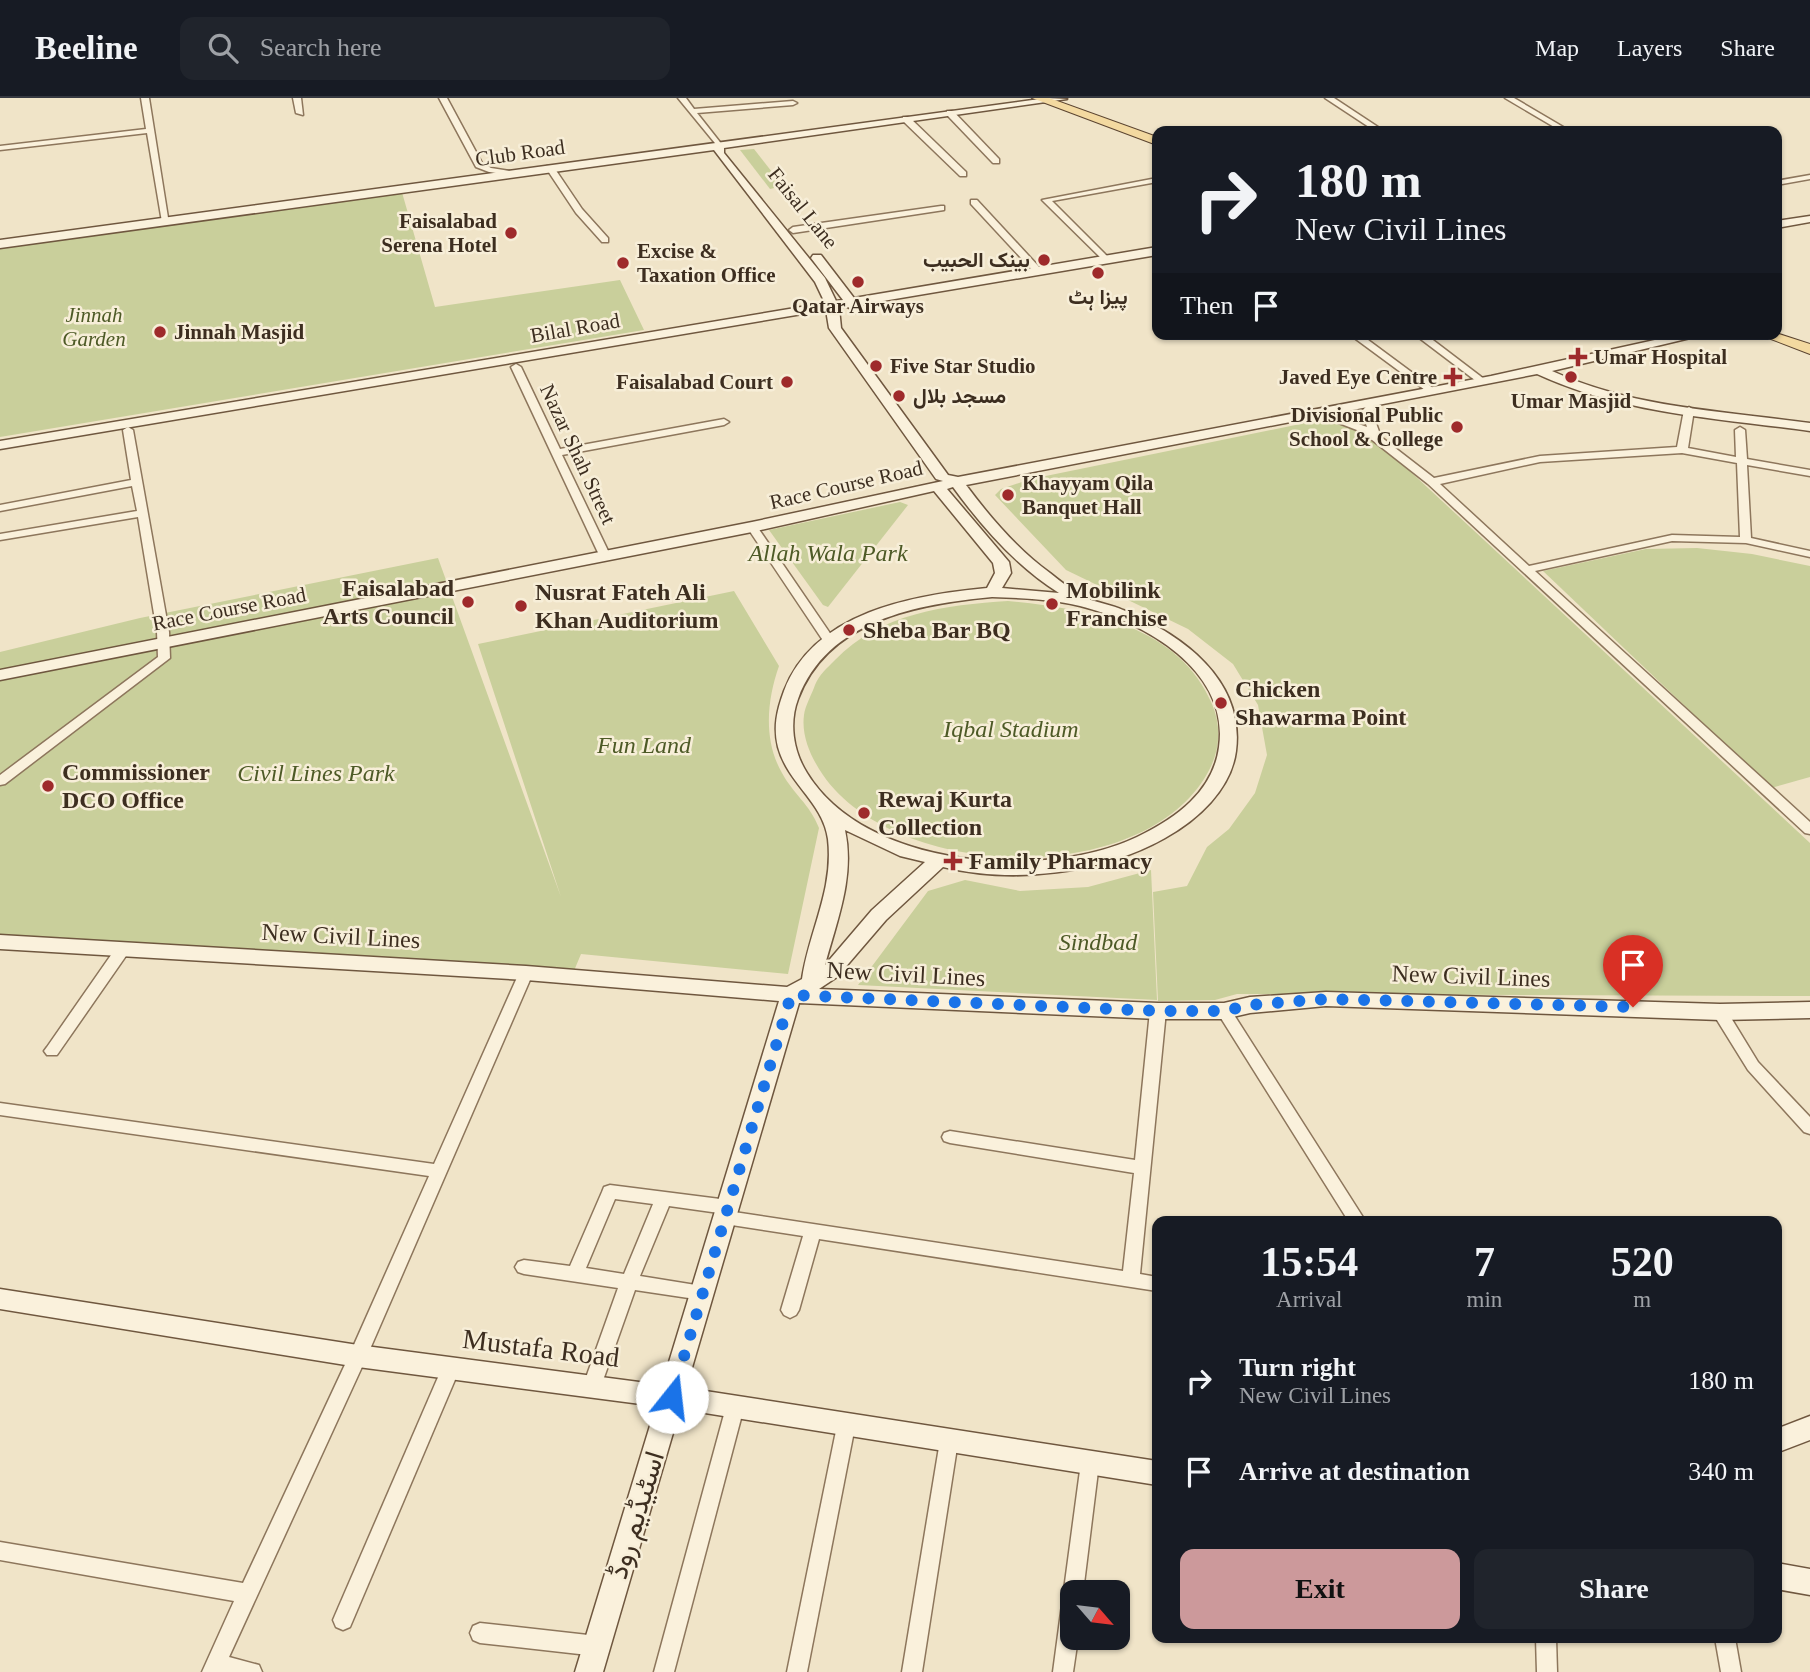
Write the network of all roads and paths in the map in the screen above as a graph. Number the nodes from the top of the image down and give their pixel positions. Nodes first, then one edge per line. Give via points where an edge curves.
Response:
1 (145, 98) edge
2 (297, 98) edge
3 (443, 98) edge
4 (681, 98) edge
5 (1329, 98) edge
6 (1508, 98) edge
7 (1061, 99) edge
8 (1042, 100) edge
9 (793, 103) dead end
10 (692, 111) junction
11 (300, 113) dead end
12 (950, 113) junction
13 (906, 119) junction
14 (1372, 126) edge
15 (1556, 126) edge
16 (148, 131) junction
17 (1152, 132) edge
18 (1152, 139) edge
19 (715, 141) junction
20 (0, 148) edge
21 (996, 161) dead end
22 (480, 165) junction
23 (550, 168) junction
24 (513, 174) junction
25 (963, 174) dead end
26 (1810, 177) edge
27 (461, 181) junction
28 (1152, 181) edge
29 (1782, 182) edge
30 (975, 202) dead end
31 (941, 208) dead end
32 (165, 216) junction
33 (1810, 219) edge
34 (1782, 224) edge
35 (793, 230) junction
36 (605, 240) dead end
37 (0, 244) edge
38 (1152, 252) edge
39 (1152, 259) edge
40 (1106, 260) junction
41 (1038, 271) junction
42 (839, 283) junction
43 (925, 289) junction
44 (831, 305) junction
45 (854, 306) junction
46 (779, 317) junction
47 (835, 328) junction
48 (1782, 332) edge
49 (1362, 340) edge
50 (1427, 340) edge
51 (1674, 340) edge
52 (1782, 340) edge
53 (1810, 340) edge
54 (1810, 349) edge
55 (516, 367) junction
56 (1539, 370) junction
57 (1483, 382) junction
58 (1432, 391) junction
59 (1376, 402) junction
60 (1689, 410) junction
61 (1318, 413) junction
62 (724, 422) dead end
63 (1810, 427) edge
64 (128, 430) junction
65 (1740, 430) dead end
66 (1380, 440) junction
67 (0, 445) edge
68 (1682, 450) junction
69 (0, 451) edge
70 (556, 453) junction
71 (1743, 461) junction
72 (1810, 473) edge
73 (1000, 474) junction
74 (939, 481) junction
75 (137, 482) junction
76 (957, 482) junction
77 (1432, 482) junction
78 (904, 493) junction
79 (972, 504) junction
80 (0, 508) edge
81 (955, 508) junction
82 (142, 513) junction
83 (752, 527) junction
84 (0, 537) edge
85 (1746, 540) junction
86 (1810, 554) edge
87 (605, 557) junction
88 (1529, 569) junction
89 (992, 592) junction
90 (1087, 603) junction
91 (830, 642) junction
92 (163, 643) junction
93 (0, 675) edge
94 (0, 781) edge
95 (831, 811) junction
96 (1810, 830) edge
97 (939, 860) junction
98 (0, 942) edge
99 (123, 949) junction
100 (526, 973) junction
101 (801, 990) junction
102 (1810, 1010) edge
103 (1158, 1011) junction
104 (1224, 1011) junction
105 (1720, 1012) junction
106 (52, 1051) dead end
107 (0, 1110) edge
108 (1810, 1128) edge
109 (950, 1137) dead end
110 (1143, 1168) junction
111 (439, 1171) junction
112 (664, 1199) junction
113 (727, 1212) junction
114 (1354, 1216) edge
115 (813, 1231) junction
116 (524, 1267) dead end
117 (575, 1274) junction
118 (1128, 1279) junction
119 (629, 1282) junction
120 (1152, 1283) edge
121 (702, 1293) junction
122 (0, 1299) edge
123 (790, 1310) dead end
124 (358, 1356) junction
125 (451, 1368) junction
126 (592, 1386) junction
127 (672, 1397) junction
128 (735, 1407) junction
129 (846, 1426) junction
130 (1810, 1428) edge
131 (1782, 1439) edge
132 (949, 1441) junction
133 (1090, 1463) junction
134 (1152, 1472) edge
135 (0, 1551) edge
136 (1782, 1577) edge
137 (1075, 1580) edge
138 (1810, 1582) edge
139 (248, 1594) junction
140 (343, 1620) dead end
141 (480, 1633) dead end
142 (1546, 1643) edge
143 (1726, 1643) edge
144 (597, 1646) junction
145 (1066, 1650) edge
146 (213, 1668) edge
147 (252, 1672) edge
148 (589, 1672) edge
149 (664, 1672) edge
150 (797, 1672) edge
151 (912, 1672) edge
152 (1063, 1672) edge
153 (1548, 1672) edge
154 (1731, 1672) edge

1 - 16 street
2 - 11 street
3 - 22 street
4 - 10 street, Faisal Lane
5 - 14 street
6 - 15 street
7 - 8 street, Club Road
7 - 17 main road
8 - 12 street, Club Road
8 - 18 main road
9 - 10 street
10 - 19 street, Faisal Lane
12 - 13 street, Club Road
12 - 21 street
13 - 19 street, Club Road via 746,141
13 - 25 street
16 - 20 street
16 - 32 street
19 - 23 street, Club Road via 688,150
19 - 35 street, Faisal Lane via 733,151
19 - 44 street, Faisal Lane via 719,153 821,281
22 - 24 street
22 - 27 street
23 - 24 street, Club Road
23 - 36 street
24 - 27 street, Club Road
26 - 29 street
27 - 32 street, Club Road via 197,217
28 - 40 street via 1046,201
30 - 41 street
31 - 35 street
32 - 37 street via 139,225
33 - 34 street
35 - 42 street, Faisal Lane
38 - 40 street, Bilal Road
39 - 45 street, Bilal Road
40 - 41 street, Bilal Road
41 - 43 street, Bilal Road
42 - 43 street
42 - 45 street, Faisal Lane
43 - 45 street, Bilal Road
44 - 45 street, Bilal Road
44 - 46 street, Bilal Road
44 - 47 street
46 - 47 street
46 - 55 street, Bilal Road
46 - 67 street, Bilal Road
47 - 74 street
48 - 53 main road
49 - 58 street
50 - 57 street
51 - 56 street, Race Course Road
52 - 54 main road
55 - 64 street, Bilal Road
55 - 70 street, Nazar Shah Street
56 - 57 street, Race Course Road
56 - 60 street via 1608,396
57 - 58 street, Race Course Road
58 - 59 street, Race Course Road
59 - 61 street, Race Course Road
59 - 66 street via 1367,411
60 - 63 street
60 - 68 street
61 - 66 street via 1366,430
61 - 73 street, Race Course Road
62 - 70 street
64 - 69 street, Bilal Road
64 - 75 street
65 - 71 street
66 - 77 street
68 - 71 street
68 - 77 street via 1540,459
70 - 87 street, Nazar Shah Street
71 - 72 street
71 - 85 street
73 - 76 street, Race Course Road
73 - 79 street
74 - 76 street
74 - 78 street, Race Course Road
74 - 81 street
75 - 80 street
75 - 82 street
76 - 79 street
77 - 88 street
78 - 81 street
78 - 83 street, Race Course Road
79 - 90 street via 1044,576
81 - 89 street via 1003,568
82 - 84 street
82 - 92 street
83 - 87 street, Race Course Road
83 - 91 street
85 - 86 street
85 - 88 street via 1672,538
87 - 92 street, Race Course Road
88 - 96 street
89 - 90 street
89 - 91 street via 901,606
90 - 97 street via 1165,636 1203,669 1217,688 1230,728 1229,749 1212,790 1174,826 1147,841 1084,861 1012,868
91 - 95 street via 794,683 784,731 797,772
92 - 93 street, Race Course Road
92 - 94 street via 164,658
95 - 97 street via 898,848
95 - 101 street, اسٹیڈیم روڈ via 839,833 839,861 830,918
97 - 101 street via 879,915 830,972
98 - 99 street, New Civil Lines
99 - 100 street, New Civil Lines
99 - 106 street
100 - 101 street, New Civil Lines
100 - 111 street
101 - 103 street, New Civil Lines
101 - 113 street, اسٹیڈیم روڈ
102 - 105 street, New Civil Lines
103 - 104 street, New Civil Lines
103 - 110 street
104 - 105 street, New Civil Lines via 1326,999
104 - 114 street
105 - 108 street via 1753,1066
107 - 111 street
109 - 110 street
110 - 118 street
111 - 124 street
112 - 113 street
112 - 117 street via 610,1192
112 - 119 street
113 - 115 street
113 - 121 street, اسٹیڈیم روڈ
115 - 118 street
115 - 123 street
116 - 117 street
117 - 119 street
118 - 120 street
119 - 121 street
119 - 126 street
121 - 127 street, اسٹیڈیم روڈ
122 - 124 street, Mustafa Road
124 - 125 street, Mustafa Road
124 - 139 street
125 - 126 street, Mustafa Road
125 - 140 street
126 - 127 street, Mustafa Road
127 - 128 street, Mustafa Road
127 - 144 street, اسٹیڈیم روڈ
128 - 129 street, Mustafa Road
128 - 149 street
129 - 132 street, Mustafa Road
129 - 150 street
130 - 131 street
132 - 133 street, Mustafa Road
132 - 151 street
133 - 134 street, Mustafa Road
133 - 137 street
135 - 139 street
136 - 138 street
139 - 146 street
141 - 144 street
142 - 153 street
143 - 154 street
144 - 148 street, اسٹیڈیم روڈ
145 - 152 street
146 - 147 street

